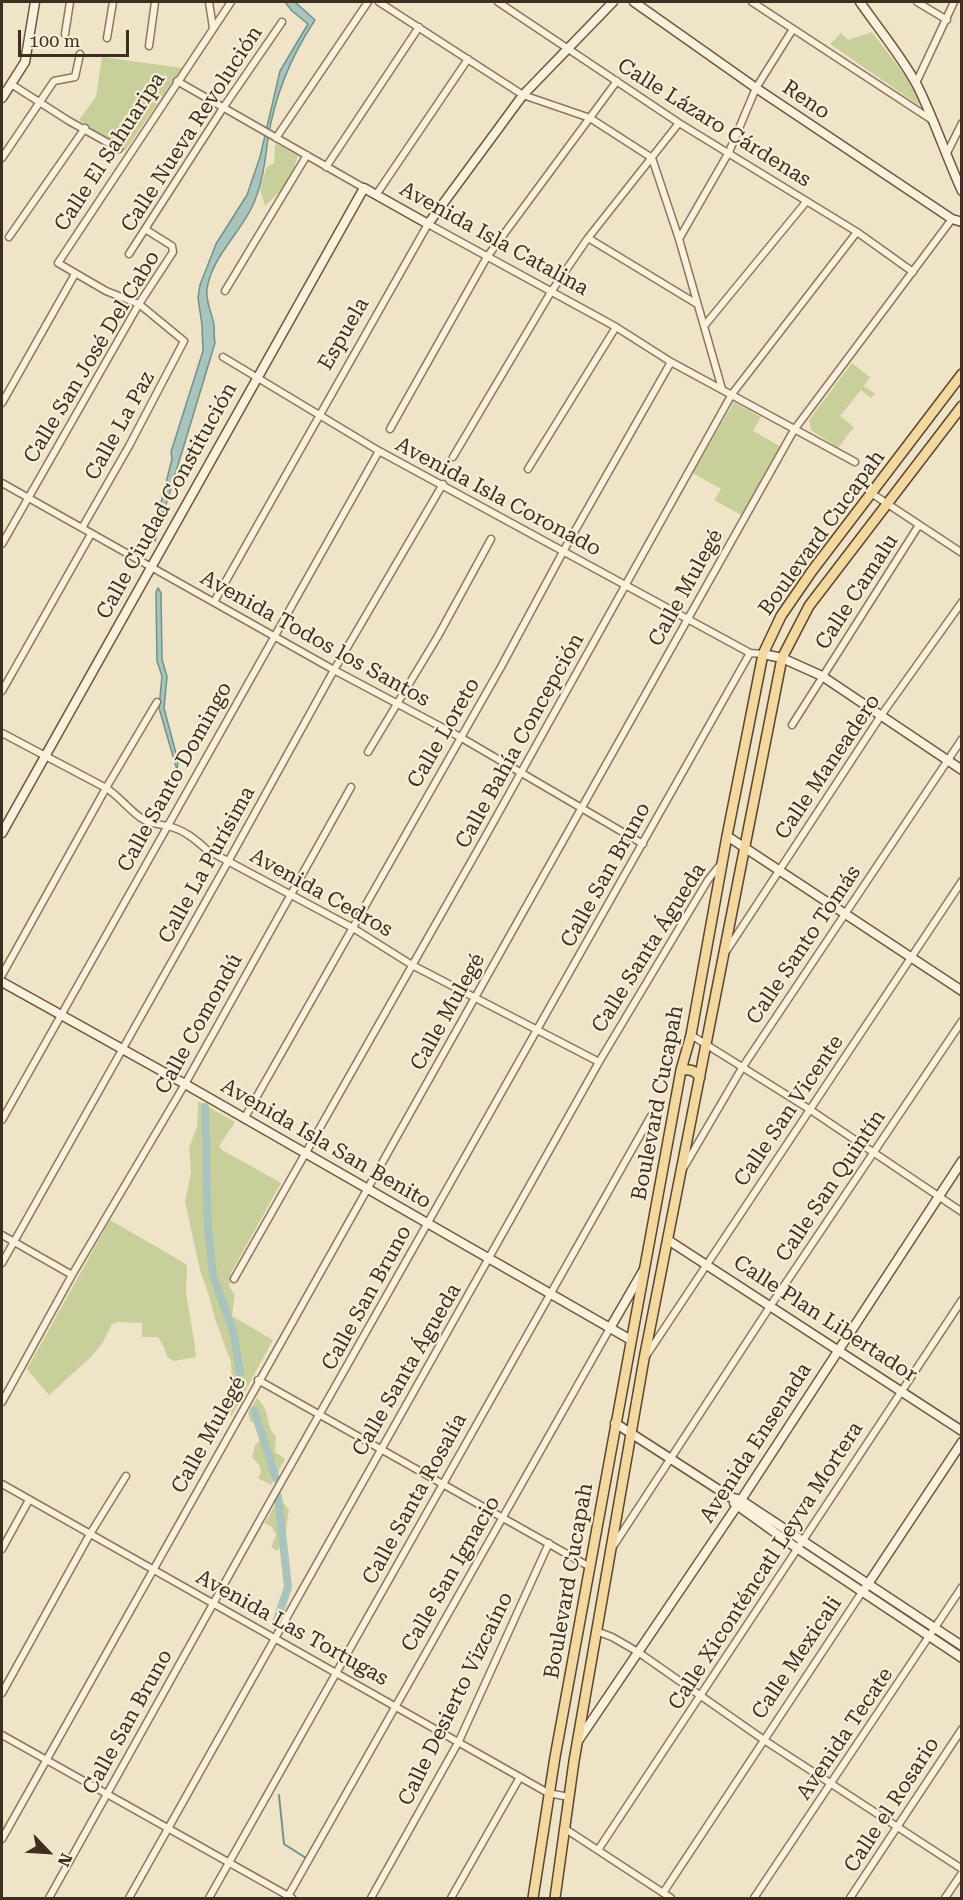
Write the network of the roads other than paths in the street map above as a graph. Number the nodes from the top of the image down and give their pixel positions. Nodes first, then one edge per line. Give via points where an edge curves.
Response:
1 (35, 2) edge
2 (70, 2) edge
3 (113, 2) edge
4 (155, 2) edge
5 (209, 2) edge
6 (231, 2) edge
7 (368, 2) edge
8 (380, 2) edge
9 (498, 2) edge
10 (612, 2) edge
11 (634, 2) edge
12 (752, 2) edge
13 (860, 2) edge
14 (917, 2) edge
15 (954, 2) edge
16 (947, 20) junction
17 (282, 22) dead end
18 (419, 27) junction
19 (213, 28) junction
20 (793, 29) junction
21 (65, 34) dead end
22 (107, 38) dead end
23 (149, 46) dead end
24 (567, 48) junction
25 (80, 54) dead end
26 (468, 59) junction
27 (177, 81) junction
28 (617, 81) junction
29 (916, 83) junction
30 (11, 84) junction
31 (756, 88) junction
32 (523, 95) junction
33 (2, 98) edge
34 (39, 101) junction
35 (223, 108) junction
36 (590, 118) junction
37 (933, 120) junction
38 (679, 123) junction
39 (962, 123) edge
40 (84, 128) junction
41 (274, 137) junction
42 (119, 149) dead end
43 (729, 152) junction
44 (306, 155) junction
45 (945, 155) junction
46 (2, 158) edge
47 (652, 158) junction
48 (326, 167) junction
49 (364, 188) junction
50 (962, 191) edge
51 (376, 195) junction
52 (806, 202) junction
53 (952, 219) junction
54 (962, 222) edge
55 (428, 224) junction
56 (145, 229) junction
57 (857, 232) junction
58 (9, 237) dead end
59 (588, 238) junction
60 (679, 239) junction
61 (129, 254) dead end
62 (487, 257) junction
63 (913, 272) junction
64 (75, 274) junction
65 (225, 291) dead end
66 (551, 292) junction
67 (140, 304) junction
68 (697, 304) junction
69 (705, 325) junction
70 (616, 327) junction
71 (223, 357) dead end
72 (671, 362) junction
73 (962, 374) edge
74 (257, 378) junction
75 (722, 389) junction
76 (732, 394) junction
77 (2, 403) edge
78 (962, 406) edge
79 (319, 415) junction
80 (390, 429) dead end
81 (794, 430) junction
82 (379, 451) junction
83 (453, 457) dead end
84 (855, 462) dead end
85 (528, 469) dead end
86 (2, 483) edge
87 (443, 484) junction
88 (871, 493) junction
89 (28, 498) junction
90 (887, 504) junction
91 (919, 525) junction
92 (82, 528) junction
93 (91, 534) junction
94 (491, 539) dead end
95 (2, 544) edge
96 (564, 550) junction
97 (962, 553) edge
98 (151, 567) junction
99 (625, 585) junction
100 (214, 602) junction
101 (962, 602) edge
102 (688, 618) junction
103 (273, 636) junction
104 (750, 653) junction
105 (763, 654) junction
106 (782, 658) junction
107 (334, 670) junction
108 (822, 676) junction
109 (2, 691) edge
110 (157, 702) dead end
111 (398, 704) junction
112 (880, 717) junction
113 (792, 725) dead end
114 (2, 733) edge
115 (460, 737) junction
116 (962, 739) edge
117 (368, 752) dead end
118 (44, 756) junction
119 (948, 761) junction
120 (962, 770) edge
121 (520, 774) junction
122 (351, 787) dead end
123 (106, 788) junction
124 (580, 808) junction
125 (168, 826) junction
126 (2, 832) edge
127 (727, 836) junction
128 (643, 844) junction
129 (746, 848) junction
130 (229, 860) junction
131 (722, 862) junction
132 (779, 870) junction
133 (962, 881) edge
134 (290, 895) junction
135 (844, 913) junction
136 (352, 928) junction
137 (725, 953) junction
138 (911, 958) junction
139 (412, 965) junction
140 (2, 975) edge
141 (2, 982) edge
142 (962, 991) edge
143 (475, 998) junction
144 (60, 1016) junction
145 (962, 1021) edge
146 (537, 1031) junction
147 (691, 1035) junction
148 (707, 1046) junction
149 (122, 1050) junction
150 (599, 1062) junction
151 (741, 1068) junction
152 (681, 1070) junction
153 (700, 1077) junction
154 (185, 1084) junction
155 (809, 1109) junction
156 (651, 1116) dead end
157 (244, 1119) junction
158 (2, 1120) edge
159 (873, 1152) junction
160 (305, 1153) junction
161 (962, 1161) edge
162 (681, 1173) junction
163 (367, 1188) junction
164 (938, 1196) junction
165 (962, 1212) edge
166 (428, 1223) junction
167 (2, 1235) edge
168 (668, 1240) junction
169 (14, 1242) junction
170 (489, 1258) junction
171 (2, 1263) edge
172 (707, 1264) junction
173 (644, 1268) junction
174 (72, 1275) junction
175 (234, 1279) dead end
176 (551, 1294) junction
177 (962, 1300) edge
178 (771, 1305) junction
179 (610, 1328) junction
180 (631, 1340) junction
181 (838, 1349) junction
182 (644, 1359) junction
183 (258, 1380) junction
184 (900, 1390) junction
185 (2, 1402) edge
186 (320, 1414) junction
187 (615, 1423) junction
188 (962, 1431) edge
189 (631, 1433) junction
190 (962, 1442) edge
191 (381, 1448) junction
192 (670, 1458) junction
193 (126, 1476) dead end
194 (442, 1483) junction
195 (2, 1484) edge
196 (29, 1500) junction
197 (739, 1503) junction
198 (504, 1518) junction
199 (90, 1534) junction
200 (803, 1541) junction
201 (549, 1543) junction
202 (2, 1549) edge
203 (798, 1549) junction
204 (610, 1551) junction
205 (590, 1567) junction
206 (153, 1568) junction
207 (868, 1584) junction
208 (962, 1587) edge
209 (862, 1592) junction
210 (213, 1603) junction
211 (935, 1628) junction
212 (596, 1631) junction
213 (929, 1637) junction
214 (274, 1638) junction
215 (962, 1646) edge
216 (638, 1653) junction
217 (962, 1658) edge
218 (337, 1674) junction
219 (2, 1693) edge
220 (701, 1696) junction
221 (397, 1706) junction
222 (962, 1729) edge
223 (2, 1735) edge
224 (764, 1740) junction
225 (459, 1741) junction
226 (578, 1742) junction
227 (555, 1757) junction
228 (47, 1761) junction
229 (574, 1761) junction
230 (520, 1777) junction
231 (832, 1784) junction
232 (548, 1792) junction
233 (107, 1794) junction
234 (569, 1797) junction
235 (898, 1827) junction
236 (167, 1828) junction
237 (564, 1828) junction
238 (2, 1839) edge
239 (598, 1850) junction
240 (229, 1863) junction
241 (962, 1871) edge
242 (663, 1893) junction
243 (533, 1897) edge
244 (289, 1898) edge
245 (49, 1899) edge
246 (129, 1899) edge
247 (209, 1899) edge
248 (371, 1899) edge
249 (452, 1899) edge
250 (555, 1899) edge
251 (671, 1899) edge
252 (754, 1899) edge
253 (850, 1899) edge
254 (945, 1899) edge

1 - 30 street via 27,56
2 - 21 street
3 - 22 street
4 - 23 street
5 - 19 street
6 - 19 street, Calle El Sahuaripa
7 - 41 street
8 - 18 street
9 - 24 street, Calle Lázaro Cárdenas
10 - 24 street, Espuela
11 - 31 street, Reno
12 - 20 street
13 - 29 street
14 - 16 street
15 - 16 street
16 - 29 street
17 - 35 street, Calle Nueva Revolución
18 - 26 street
18 - 48 street
19 - 27 street, Calle El Sahuaripa
20 - 31 street
20 - 37 street
24 - 28 street, Calle Lázaro Cárdenas
24 - 32 street, Espuela
25 - 34 street via 75,77 56,79
26 - 32 street
26 - 51 street
27 - 35 street, Avenida Isla Catalina
27 - 64 street, Calle El Sahuaripa via 58,262
28 - 36 street
28 - 38 street, Calle Lázaro Cárdenas
29 - 37 street
30 - 33 street
30 - 34 street
31 - 43 street
31 - 53 street, Reno
32 - 36 street
32 - 55 street, Espuela
34 - 40 street
34 - 46 street
35 - 41 street, Avenida Isla Catalina
35 - 56 street, Calle Nueva Revolución
36 - 47 street
36 - 62 street
37 - 45 street
38 - 43 street, Calle Lázaro Cárdenas
38 - 47 street
39 - 45 street
40 - 42 street
40 - 58 street
41 - 44 street, Avenida Isla Catalina
43 - 52 street, Calle Lázaro Cárdenas
43 - 60 street
44 - 48 street, Avenida Isla Catalina
44 - 65 street
45 - 50 street
47 - 59 street
47 - 60 street
48 - 49 street, Avenida Isla Catalina
49 - 51 street, Avenida Isla Catalina
49 - 74 street, Calle Ciudad Constitución
51 - 55 street, Avenida Isla Catalina
52 - 57 street, Calle Lázaro Cárdenas
52 - 69 street
53 - 54 street, Reno
53 - 63 street, Calle Mulegé
55 - 62 street, Avenida Isla Catalina
55 - 79 street, Espuela
56 - 61 street, Calle Nueva Revolución
56 - 67 street, Calle San José Del Cabo via 173,252
57 - 63 street, Calle Lázaro Cárdenas
57 - 76 street, Calle Bahía Concepción
59 - 66 street
59 - 68 street
60 - 68 street
62 - 66 street, Avenida Isla Catalina
62 - 80 street
63 - 81 street, Calle Mulegé
64 - 67 street
64 - 77 street
66 - 70 street, Avenida Isla Catalina
66 - 83 street
67 - 89 street, Calle San José Del Cabo
67 - 92 street, Calle La Paz via 183,339 182,347
68 - 69 street
69 - 75 street
70 - 72 street, Avenida Isla Catalina
70 - 85 street
71 - 74 street, Avenida Isla Coronado
72 - 75 street, Avenida Isla Catalina
72 - 96 street, Calle Loreto
73 - 88 main road, Boulevard Cucapah
74 - 79 street, Avenida Isla Coronado
74 - 98 street, Calle Ciudad Constitución
75 - 76 street, Avenida Isla Catalina
76 - 81 street, Avenida Isla Catalina
76 - 99 street, Calle Bahía Concepción
78 - 90 main road, Boulevard Cucapah
79 - 82 street, Avenida Isla Coronado
79 - 100 street, Espuela
81 - 84 street, Avenida Isla Catalina
81 - 102 street, Calle Mulegé
82 - 87 street, Avenida Isla Coronado
82 - 103 street, Calle Santo Domingo
86 - 89 street, Avenida Todos los Santos
87 - 96 street, Avenida Isla Coronado
87 - 107 street, Calle La Purísima
88 - 90 street
88 - 105 main road, Boulevard Cucapah via 780,616
89 - 92 street, Avenida Todos los Santos
89 - 95 street, Calle San José Del Cabo
90 - 91 street
90 - 106 main road, Boulevard Cucapah via 809,606
91 - 97 street
91 - 108 street, Calle Camalu
92 - 93 street, Avenida Todos los Santos
93 - 98 street, Avenida Todos los Santos
93 - 109 street
94 - 111 street
96 - 99 street, Avenida Isla Coronado
96 - 115 street, Calle Loreto
98 - 100 street, Avenida Todos los Santos
98 - 118 street, Calle Ciudad Constitución
99 - 102 street, Avenida Isla Coronado
99 - 121 street, Calle Bahía Concepción
100 - 103 street, Avenida Todos los Santos
101 - 112 street, Calle Maneadero
102 - 104 street, Avenida Isla Coronado
102 - 124 street, Calle Mulegé
103 - 107 street, Avenida Todos los Santos
103 - 125 street, Calle Santo Domingo
104 - 105 street, Avenida Isla Coronado
104 - 128 street, Calle San Bruno
105 - 106 street
105 - 127 main road, Boulevard Cucapah
106 - 108 street
106 - 129 main road, Boulevard Cucapah
107 - 111 street, Avenida Todos los Santos
107 - 130 street, Calle La Purísima
108 - 112 street
108 - 113 street, Calle Camalu
110 - 123 street
111 - 115 street, Avenida Todos los Santos
111 - 117 street
112 - 119 street
112 - 132 street, Calle Maneadero
114 - 118 street, Avenida Cedros
115 - 121 street, Avenida Todos los Santos
115 - 136 street, Calle Loreto
116 - 119 street, Calle Santo Tomás
118 - 123 street, Avenida Cedros
118 - 126 street, Calle Ciudad Constitución
119 - 120 street
119 - 135 street, Calle Santo Tomás
121 - 124 street, Avenida Todos los Santos
121 - 139 street, Calle Bahía Concepción
122 - 134 street, Calle Comondú
123 - 125 street, Avenida Cedros via 142,818 154,825
123 - 140 street
124 - 128 street, Avenida Todos los Santos
124 - 143 street, Calle Mulegé
125 - 130 street, Avenida Cedros via 187,833 207,850
125 - 144 street, Calle Santo Domingo
127 - 129 street
127 - 131 main road, Boulevard Cucapah
128 - 146 street, Calle San Bruno
129 - 132 street
129 - 137 main road, Boulevard Cucapah
130 - 134 street, Avenida Cedros
130 - 149 street, Calle La Purísima
131 - 147 main road, Boulevard Cucapah
131 - 150 street, Calle Santa Águeda
132 - 135 street
132 - 137 street, Calle Maneadero
133 - 138 street, Calle San Vicente
134 - 136 street, Avenida Cedros
134 - 154 street, Calle Comondú
135 - 138 street
135 - 151 street, Calle Santo Tomás
136 - 139 street, Avenida Cedros
136 - 157 street, Calle Loreto
137 - 148 main road, Boulevard Cucapah
138 - 142 street
138 - 155 street, Calle San Vicente
139 - 143 street, Avenida Cedros
139 - 160 street, Calle Bahía Concepción
141 - 144 street, Avenida Isla San Benito
143 - 146 street, Avenida Cedros
143 - 163 street, Calle Mulegé
144 - 149 street, Avenida Isla San Benito
144 - 158 street, Calle Santo Domingo
145 - 159 street, Calle San Quintín
146 - 150 street, Avenida Cedros
146 - 166 street, Calle San Bruno
147 - 148 street
147 - 152 main road, Boulevard Cucapah
148 - 151 street
148 - 153 main road, Boulevard Cucapah
149 - 154 street, Avenida Isla San Benito
149 - 169 street, Calle La Purísima
150 - 170 street, Calle Santa Águeda
151 - 155 street
151 - 162 street, Calle Santo Tomás
152 - 153 main road via 688,1069
152 - 173 main road, Boulevard Cucapah
153 - 162 main road, Boulevard Cucapah
154 - 157 street, Avenida Isla San Benito
154 - 174 street, Calle Comondú
155 - 159 street
155 - 172 street, Calle San Vicente
156 - 176 street, Calle Santa Rosalía
157 - 160 street, Avenida Isla San Benito
159 - 164 street
159 - 178 street, Calle San Quintín
160 - 163 street, Avenida Isla San Benito
160 - 175 street, Calle Bahía Concepción
161 - 164 street, Avenida Ensenada
162 - 168 main road, Boulevard Cucapah
163 - 166 street, Avenida Isla San Benito
163 - 183 street, Calle Mulegé
164 - 165 street
164 - 181 street, Avenida Ensenada
166 - 170 street, Avenida Isla San Benito
166 - 186 street, Calle San Bruno
167 - 169 street
168 - 172 street, Calle Plan Libertador
168 - 182 main road, Boulevard Cucapah
169 - 171 street, Calle La Purísima
169 - 174 street
170 - 176 street, Avenida Isla San Benito
170 - 191 street, Calle Santa Águeda
172 - 178 street, Calle Plan Libertador
172 - 182 street, Calle San Vicente
173 - 179 street, Calle San Ignacio
173 - 180 main road, Boulevard Cucapah
174 - 185 street, Calle Comondú
176 - 179 street, Avenida Isla San Benito
176 - 194 street, Calle Santa Rosalía
177 - 184 street, Calle Xiconténcatl Leyva Mortera
178 - 181 street, Calle Plan Libertador
178 - 192 street, Calle San Quintín
179 - 180 street, Avenida Isla San Benito
179 - 198 street, Calle San Ignacio
180 - 187 main road, Boulevard Cucapah
181 - 184 street, Calle Plan Libertador
181 - 197 street, Avenida Ensenada
182 - 189 main road, Boulevard Cucapah
183 - 186 street
183 - 206 street, Calle Mulegé
184 - 188 street, Calle Plan Libertador
184 - 200 street, Calle Xiconténcatl Leyva Mortera
186 - 191 street
186 - 210 street, Calle San Bruno
187 - 189 street
187 - 205 main road, Boulevard Cucapah
189 - 192 street
189 - 204 main road, Boulevard Cucapah
190 - 207 street, Calle Mexicali
191 - 194 street
191 - 214 street, Calle Santa Águeda
192 - 197 street
192 - 204 street, Calle San Quintín
193 - 199 street
194 - 198 street
194 - 218 street, Calle Santa Rosalía
195 - 196 street, Avenida Las Tortugas
196 - 199 street, Avenida Las Tortugas
196 - 202 street
197 - 200 street
197 - 203 street
197 - 216 street, Avenida Ensenada
198 - 201 street
198 - 221 street, Calle San Ignacio
199 - 206 street, Avenida Las Tortugas
199 - 219 street
200 - 203 street, Calle Xiconténcatl Leyva Mortera
200 - 207 street
201 - 205 street
201 - 225 street, Calle Desierto Vizcaíno
203 - 209 street
203 - 220 street, Calle Xiconténcatl Leyva Mortera
204 - 212 main road, Boulevard Cucapah
205 - 227 main road, Boulevard Cucapah
206 - 210 street, Avenida Las Tortugas
206 - 228 street, Calle Mulegé
207 - 209 street, Calle Mexicali
207 - 211 street
208 - 211 street, Avenida Tecate
209 - 213 street
209 - 224 street, Calle Mexicali
210 - 214 street, Avenida Las Tortugas
210 - 233 street, Calle San Bruno
211 - 213 street, Avenida Tecate
211 - 215 street
212 - 216 street
212 - 226 main road, Boulevard Cucapah
213 - 217 street
213 - 231 street, Avenida Tecate
214 - 218 street, Avenida Las Tortugas
214 - 236 street, Calle Santa Águeda
216 - 220 street
216 - 226 street, Avenida Ensenada
218 - 221 street, Avenida Las Tortugas
218 - 240 street, Calle Santa Rosalía
220 - 224 street
220 - 239 street, Calle Xiconténcatl Leyva Mortera
221 - 225 street, Avenida Las Tortugas
221 - 244 street, Calle San Ignacio
222 - 235 street, Calle el Rosario
223 - 228 street
224 - 231 street
224 - 242 street, Calle Mexicali
225 - 230 street, Avenida Las Tortugas
225 - 248 street, Calle Desierto Vizcaíno
226 - 229 main road, Boulevard Cucapah
227 - 229 main road
227 - 232 main road, Boulevard Cucapah
228 - 233 street
228 - 238 street, Calle Mulegé
229 - 234 main road, Boulevard Cucapah
230 - 232 street, Avenida Las Tortugas
230 - 249 street
231 - 235 street
231 - 252 street, Avenida Tecate
232 - 234 street, Avenida Las Tortugas
232 - 243 main road, Boulevard Cucapah
233 - 236 street
233 - 245 street, Calle San Bruno
234 - 237 main road, Boulevard Cucapah
235 - 241 street
235 - 253 street, Calle el Rosario
236 - 240 street
236 - 246 street, Calle Santa Águeda
237 - 239 street
237 - 250 main road, Boulevard Cucapah
239 - 242 street
240 - 244 street
240 - 247 street, Calle Santa Rosalía
241 - 254 street
242 - 251 street

